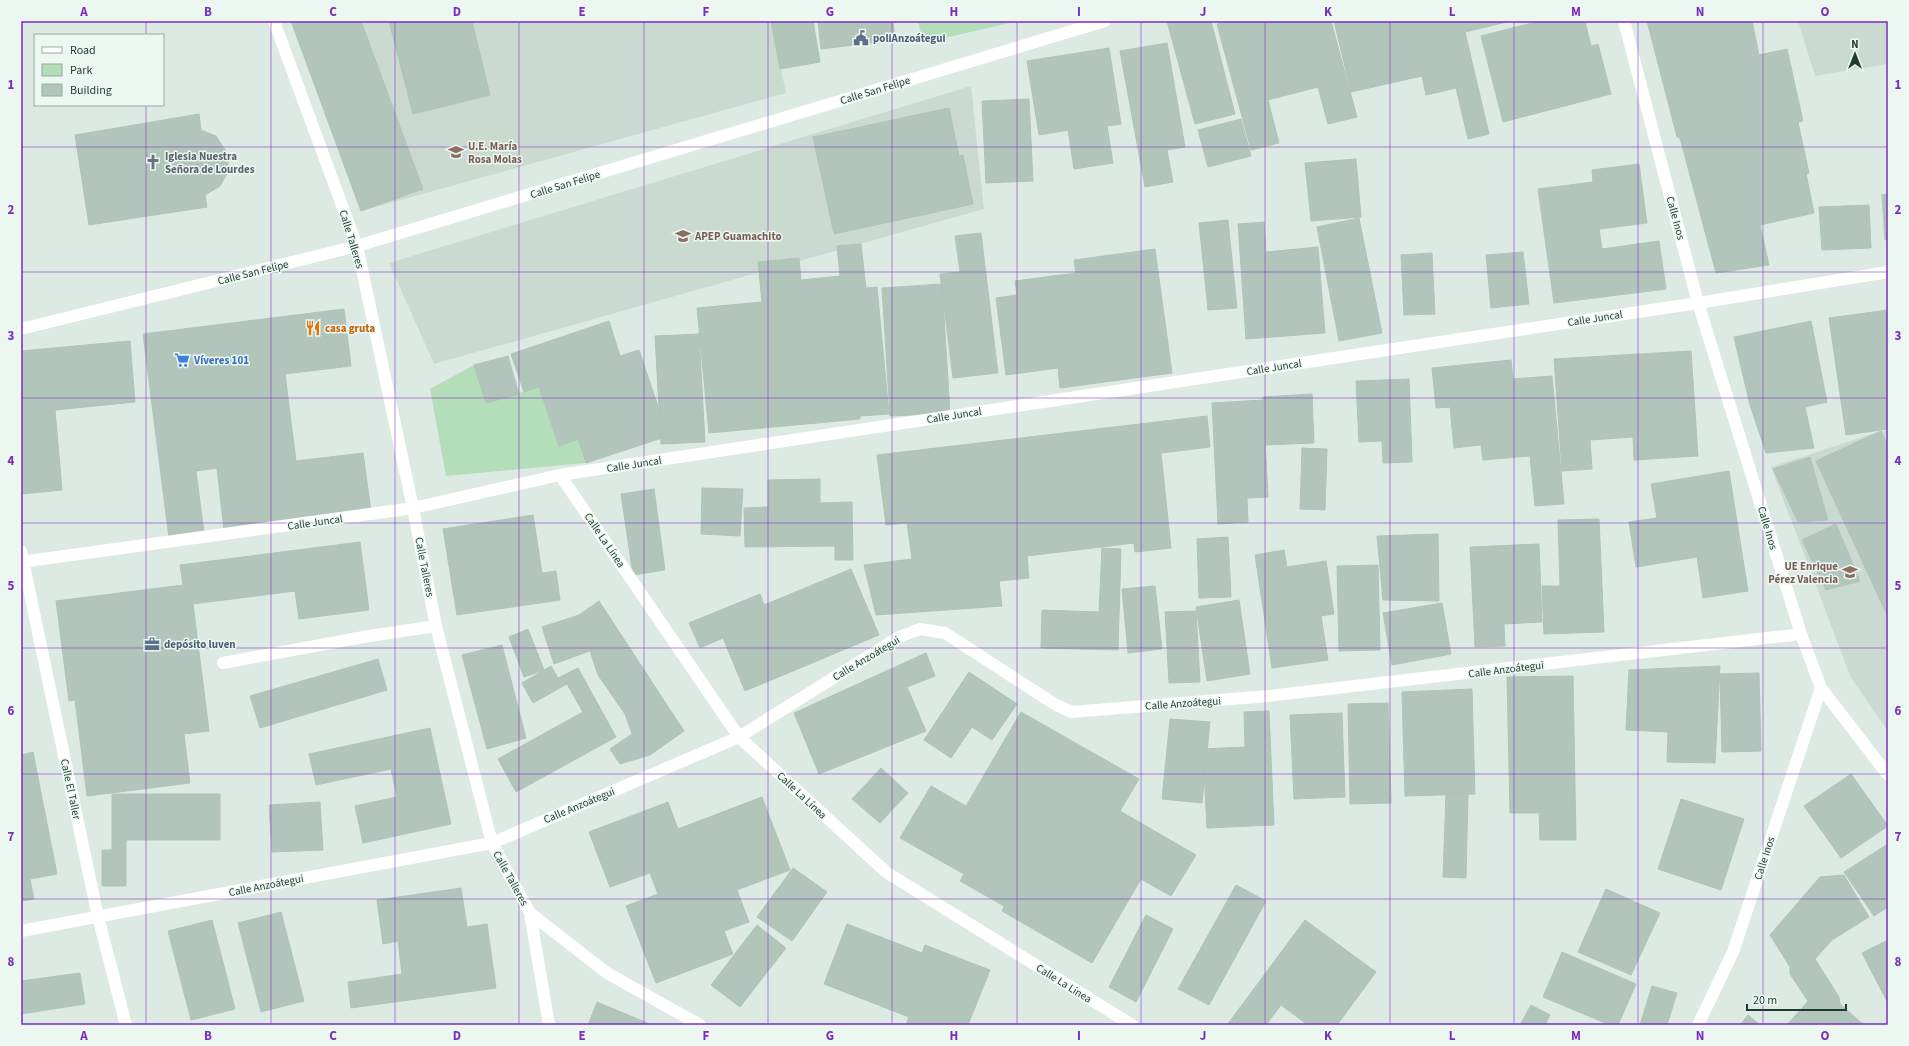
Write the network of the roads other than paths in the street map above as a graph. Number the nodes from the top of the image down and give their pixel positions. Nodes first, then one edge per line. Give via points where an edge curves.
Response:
1 (274, 21) edge
2 (1104, 21) edge
3 (1624, 21) edge
4 (357, 246) junction
5 (1888, 272) edge
6 (1698, 303) junction
7 (21, 329) edge
8 (560, 475) junction
9 (414, 508) junction
10 (22, 558) edge
11 (436, 626) junction
12 (1801, 634) junction
13 (223, 663) dead end
14 (1821, 688) junction
15 (739, 736) junction
16 (1888, 775) edge
17 (492, 842) junction
18 (530, 913) junction
19 (98, 917) junction
20 (21, 931) edge
21 (126, 1025) edge
22 (549, 1025) edge
23 (700, 1025) edge
24 (1132, 1025) edge
25 (1698, 1025) edge

1 - 4 street, Calle Talleres
2 - 4 street, Calle San Felipe
3 - 6 street, Calle Inos
4 - 7 street, Calle San Felipe
4 - 9 street, Calle Talleres
5 - 6 street, Calle Juncal
6 - 8 street, Calle Juncal
6 - 12 street, Calle Inos
8 - 9 street, Calle Juncal
8 - 15 street, Calle La Línea
9 - 10 street, Calle Juncal
9 - 11 street, Calle Talleres
10 - 19 street, Calle El Taller
11 - 13 street
11 - 17 street, Calle Talleres
12 - 14 street, Calle Inos
12 - 15 street, Calle Anzoátegui via 1268,696 1072,712 1056,705 945,633 920,629 899,637
14 - 16 street
14 - 25 street, Calle Inos via 1733,952
15 - 17 street, Calle Anzoátegui
15 - 24 street, Calle La Línea via 886,872
17 - 18 street, Calle Talleres
17 - 19 street, Calle Anzoátegui
18 - 22 street
18 - 23 street, Calle Talleres via 607,973
19 - 20 street, Calle Anzoátegui
19 - 21 street, Calle El Taller

